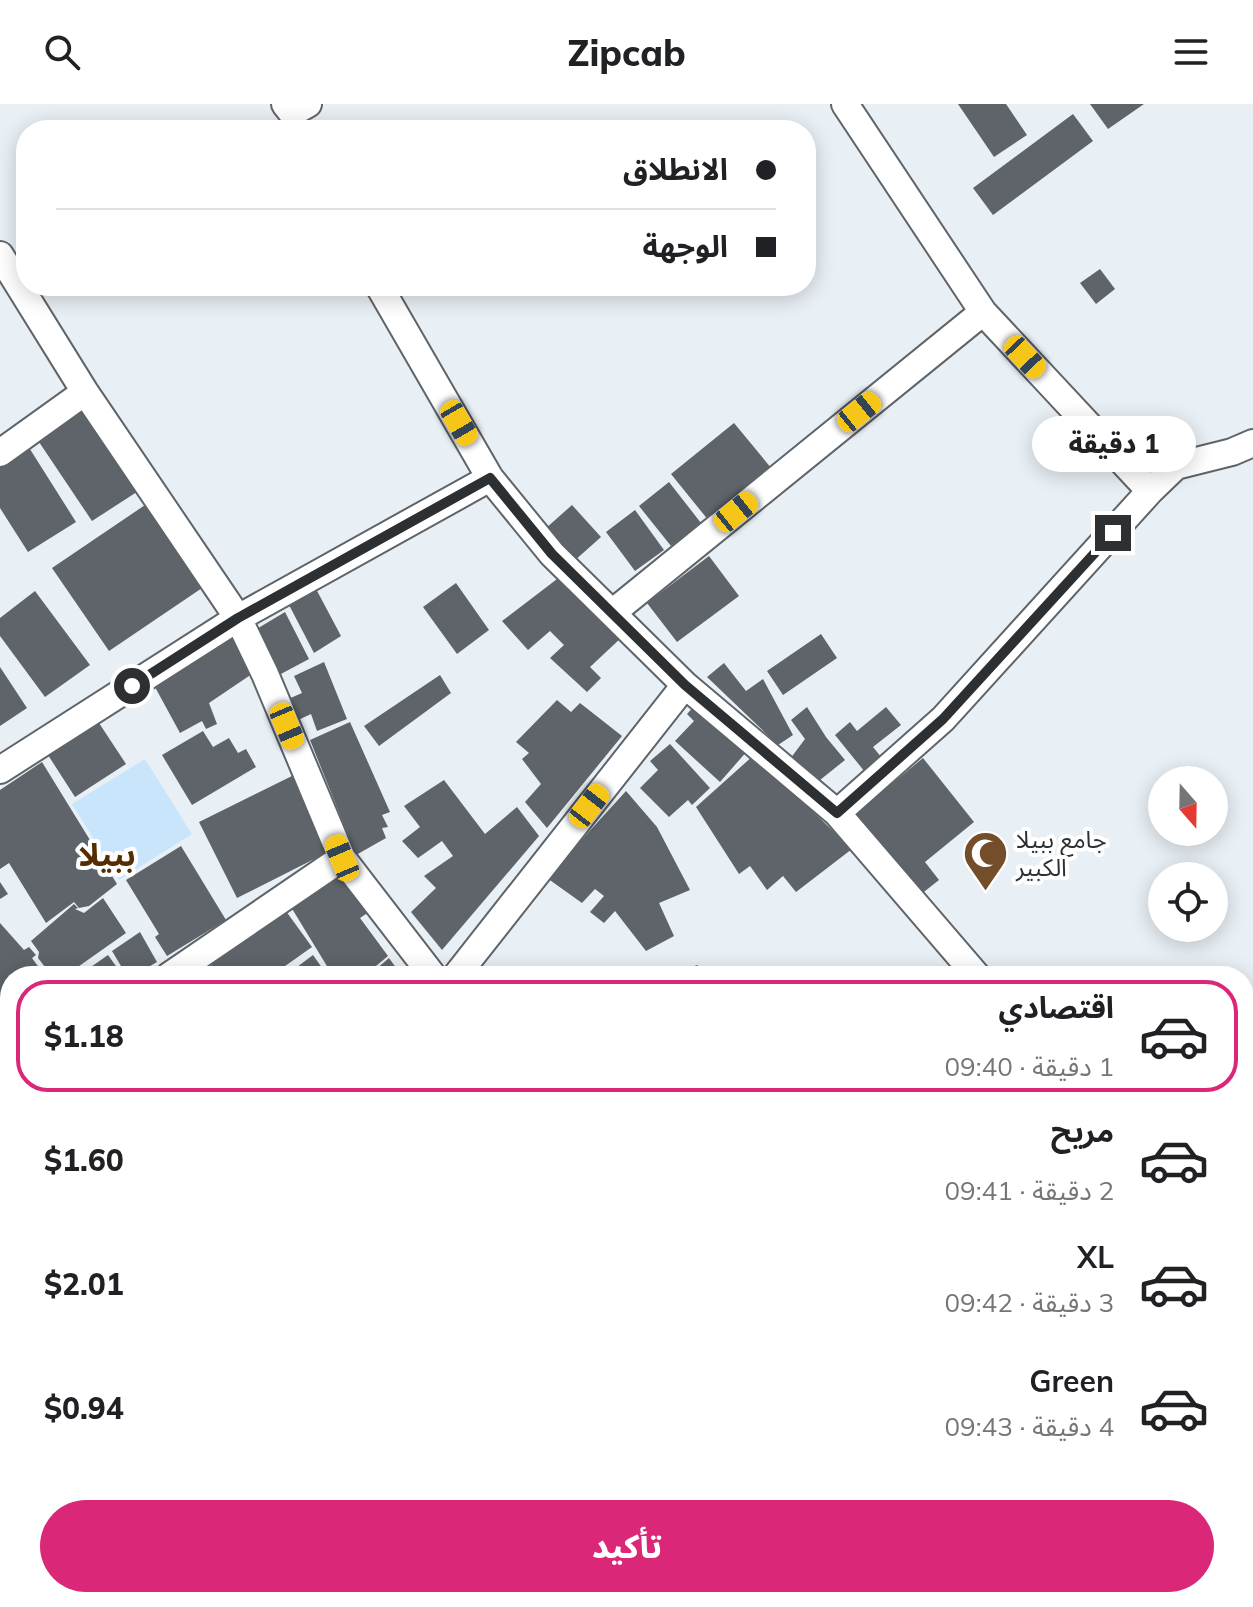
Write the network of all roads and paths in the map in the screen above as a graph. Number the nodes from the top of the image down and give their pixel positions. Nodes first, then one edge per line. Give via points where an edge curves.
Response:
1 (845, 104) edge
2 (0, 255) edge
3 (16, 281) edge
4 (25, 296) edge
5 (385, 296) edge
6 (983, 312) junction
7 (85, 392) junction
8 (1253, 443) edge
9 (0, 453) edge
10 (490, 478) junction
11 (1150, 491) junction
12 (612, 613) junction
13 (238, 618) junction
14 (685, 685) junction
15 (0, 770) edge
16 (837, 813) junction
17 (342, 858) junction
18 (184, 966) edge
19 (425, 966) edge
20 (464, 966) edge
21 (970, 966) edge

1 - 6 street
2 - 3 street
4 - 7 street
5 - 10 street
6 - 11 street
6 - 12 street
7 - 9 street
7 - 13 street
8 - 11 street via 1176,466
10 - 12 street via 552,554
10 - 13 street
11 - 16 street via 943,719
12 - 14 street
13 - 15 street
13 - 17 street
14 - 16 street
14 - 20 street
16 - 21 street
17 - 18 street
17 - 19 street

